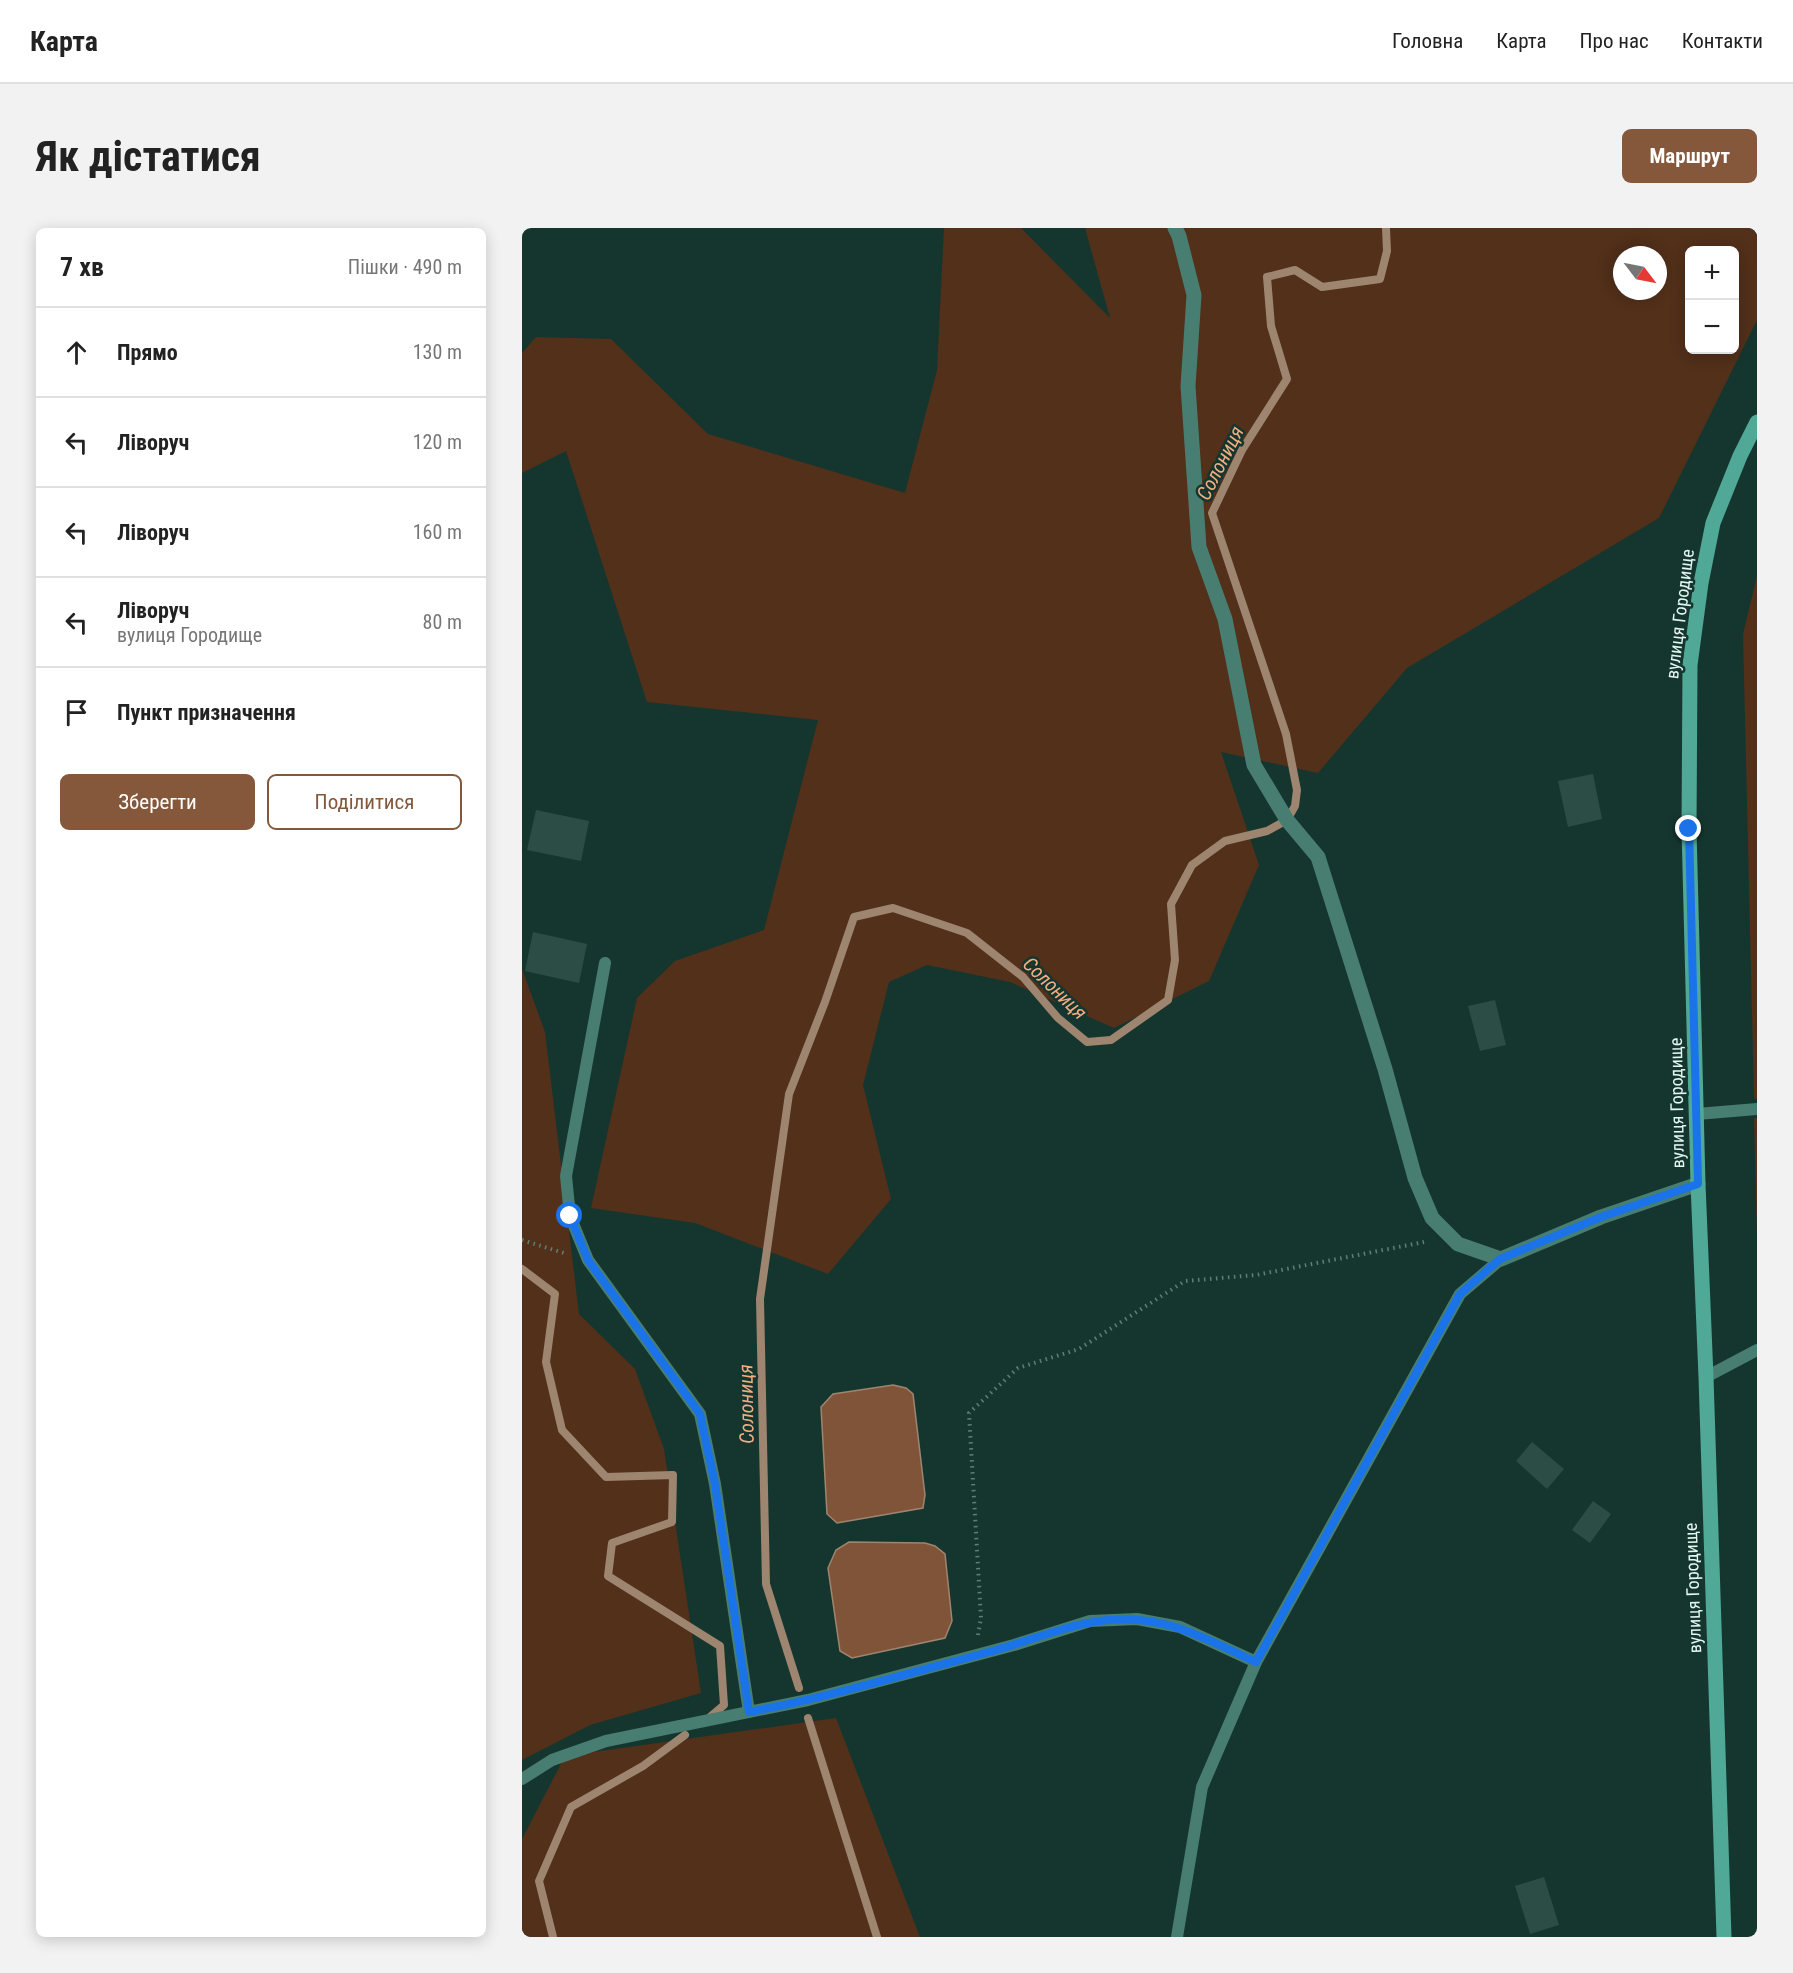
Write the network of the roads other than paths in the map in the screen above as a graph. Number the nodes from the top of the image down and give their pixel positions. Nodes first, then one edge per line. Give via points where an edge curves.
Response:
1 (1175, 228) edge
2 (1757, 422) edge
3 (604, 963) dead end
4 (1757, 1109) edge
5 (1697, 1114) junction
6 (1698, 1184) junction
7 (1500, 1259) junction
8 (1757, 1350) edge
9 (1706, 1377) junction
10 (1256, 1662) junction
11 (749, 1712) junction
12 (522, 1779) edge
13 (1177, 1937) edge
14 (1724, 1937) edge

1 - 7 street via 1194,295 1188,386 1199,547 1225,619 1254,765 1287,820 1318,857 1415,1178 1432,1218 1458,1244
2 - 5 street, вулиця Городище via 1713,523 1690,665 1689,829
3 - 11 lane via 566,1176 570,1216 588,1260 700,1414 715,1484
4 - 5 lane
5 - 6 street, вулиця Городище
6 - 7 street via 1601,1217
6 - 9 street, вулиця Городище
7 - 10 lane via 1460,1294
8 - 9 lane
9 - 14 street, вулиця Городище
10 - 11 lane via 1180,1627 1137,1619 1090,1621 808,1700
10 - 13 lane via 1202,1787
11 - 12 lane via 606,1741 552,1760

